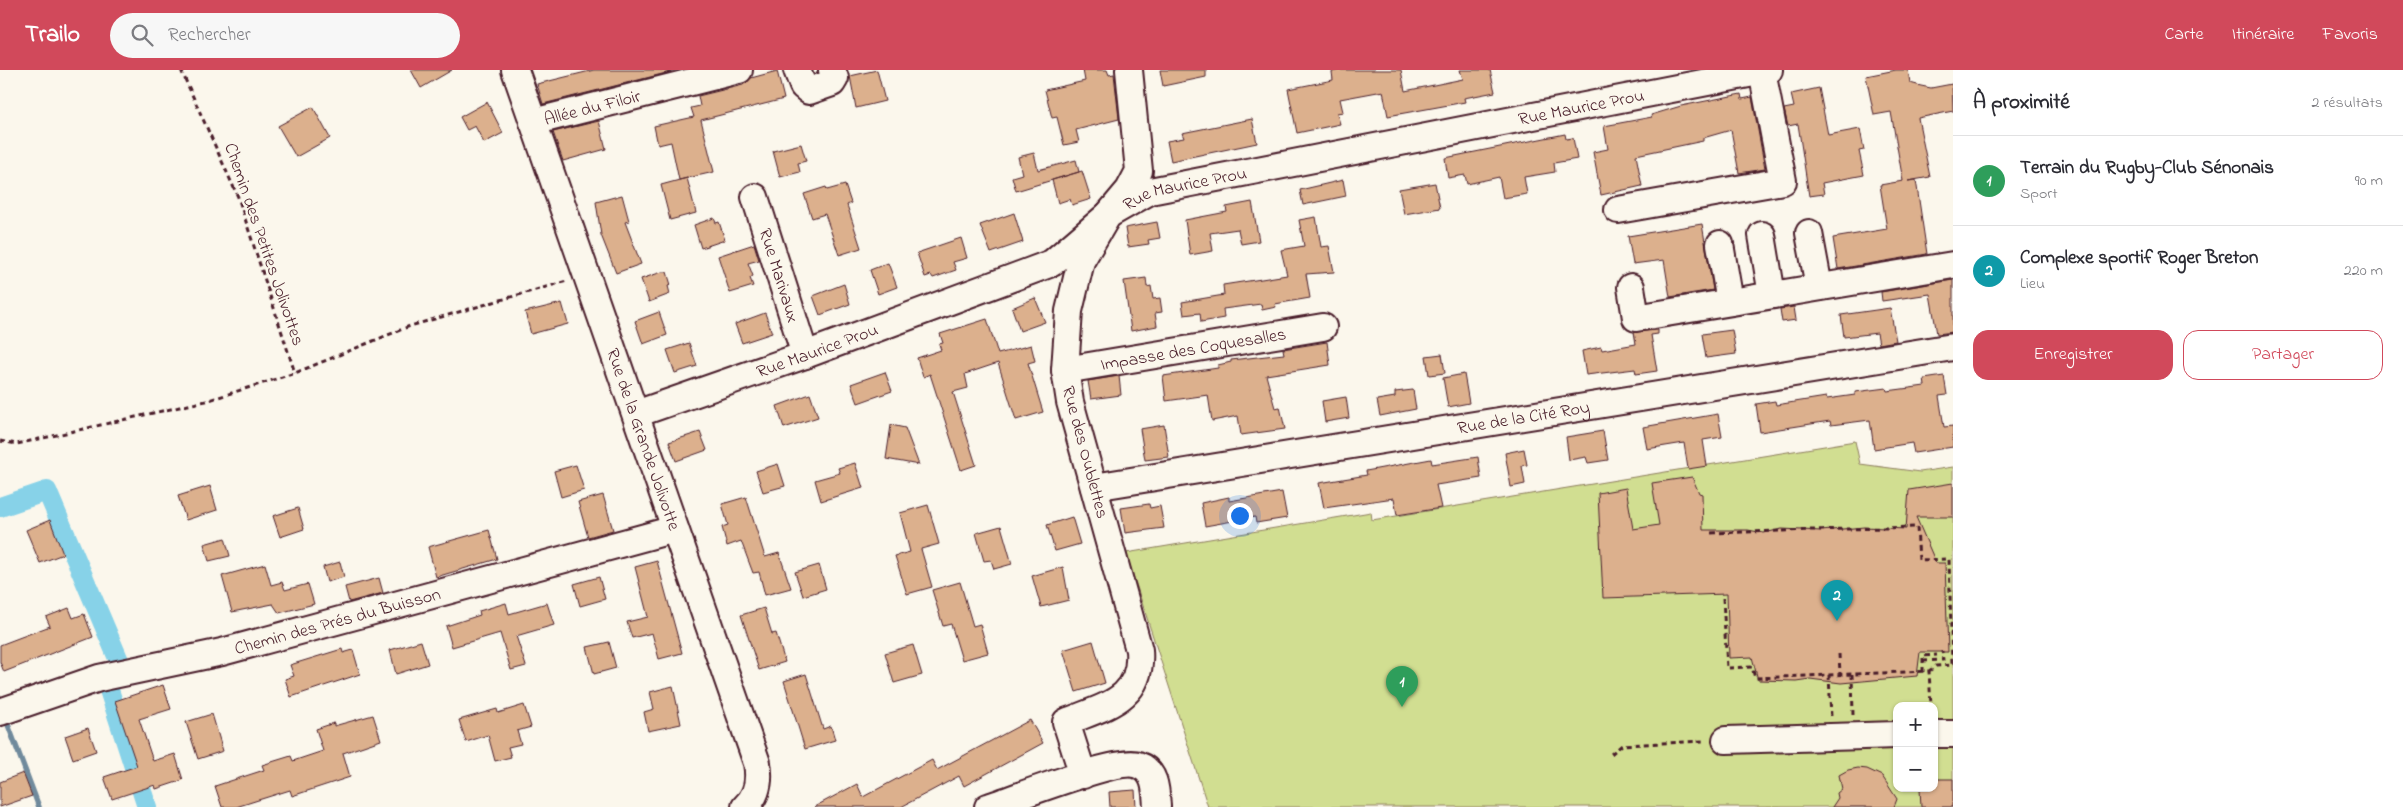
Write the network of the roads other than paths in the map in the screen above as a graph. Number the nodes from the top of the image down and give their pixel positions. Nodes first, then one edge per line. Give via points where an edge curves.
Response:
1 (515, 70) edge
2 (739, 70) edge
3 (797, 70) edge
4 (832, 70) edge
5 (1129, 70) edge
6 (1766, 71) edge
7 (533, 122) junction
8 (755, 197) dead end
9 (1618, 210) dead end
10 (1108, 216) junction
11 (1809, 233) dead end
12 (1762, 235) dead end
13 (1720, 244) dead end
14 (1953, 265) edge
15 (1631, 286) dead end
16 (1819, 287) junction
17 (1772, 295) junction
18 (1730, 302) junction
19 (1323, 327) dead end
20 (1953, 347) edge
21 (805, 355) junction
22 (1065, 370) junction
23 (636, 414) junction
24 (1094, 487) junction
25 (675, 529) junction
26 (0, 712) edge
27 (1938, 734) edge
28 (1953, 734) edge
29 (1893, 735) edge
30 (1726, 740) road end
31 (1083, 775) junction
32 (745, 807) edge
33 (988, 807) edge
34 (1157, 807) edge

1 - 7 street, Rue de la Grande Jolivotte
2 - 7 street, Allée du Filoir
3 - 4 street via 808,91 830,86 835,78
5 - 10 street, Rue des Oublettes via 1139,171 1129,190
6 - 9 street via 1783,181
6 - 10 street, Rue Maurice Prou via 1150,191
7 - 23 street, Rue de la Grande Jolivotte
8 - 21 street, Rue Marivaux
10 - 21 street, Rue Maurice Prou via 1052,263
10 - 22 street, Rue des Oublettes via 1081,260 1069,311
11 - 16 street
12 - 17 street
13 - 18 street
14 - 16 street
15 - 18 street via 1636,318
16 - 17 street
17 - 18 street
19 - 22 street, Impasse des Coquesalles
20 - 24 street, Rue de la Cité Roy
21 - 23 street, Rue Maurice Prou
22 - 24 street, Rue des Oublettes via 1070,402
23 - 25 street, Rue de la Grande Jolivotte
24 - 31 street, Rue des Oublettes via 1139,650 1140,665 1137,678 1122,698 1066,722
25 - 26 street, Chemin des Prés du Buisson via 222,652 99,678
25 - 32 street, Rue de la Grande Jolivotte via 759,772 756,793
27 - 28 street
29 - 30 street
31 - 33 street
31 - 34 street via 1120,764 1138,765 1148,772 1155,784

